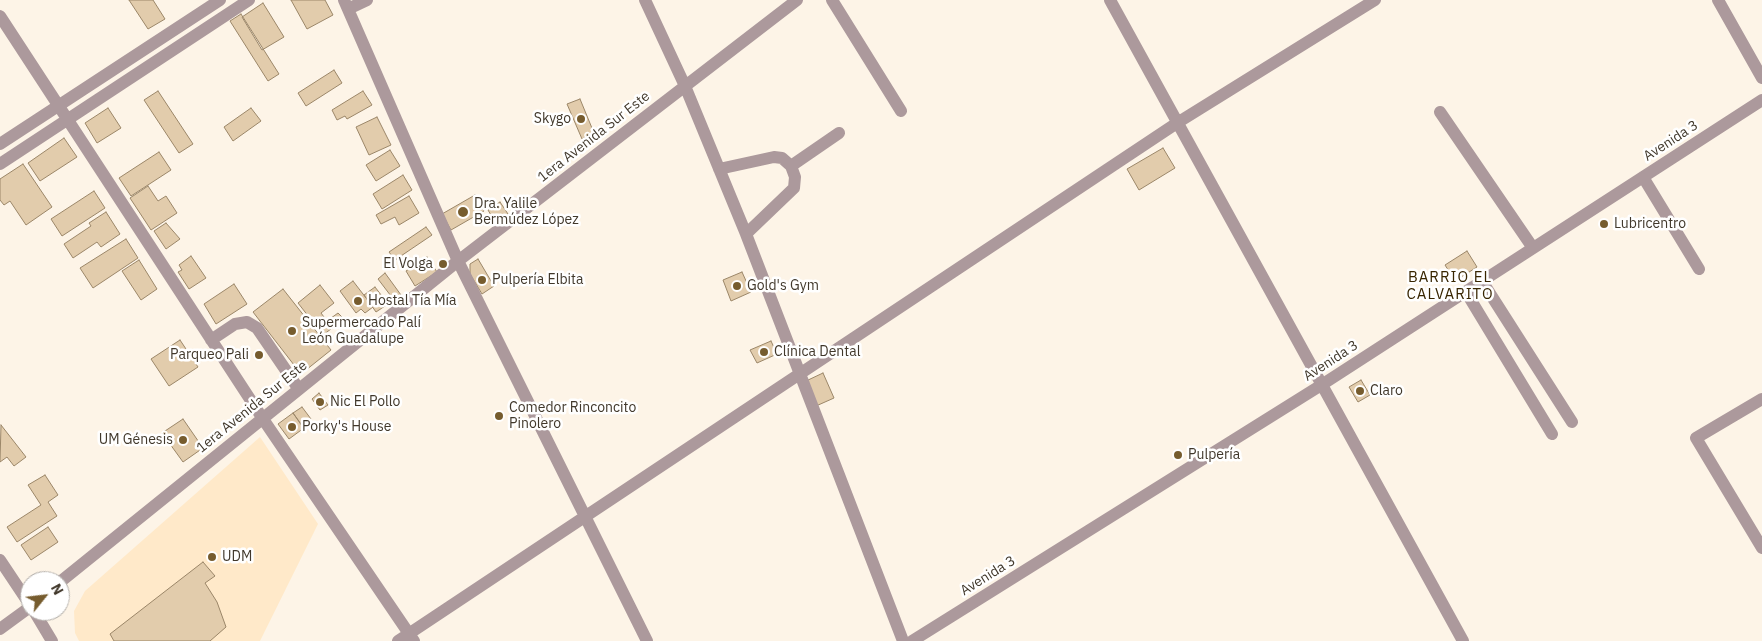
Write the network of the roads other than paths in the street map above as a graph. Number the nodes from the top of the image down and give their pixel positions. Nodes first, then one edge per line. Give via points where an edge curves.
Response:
1 (220, 0) edge
2 (249, 0) edge
3 (367, 0) edge
4 (645, 0) edge
5 (797, 0) edge
6 (832, 0) edge
7 (1110, 0) edge
8 (1374, 0) edge
9 (1718, 0) edge
10 (346, 5) edge
11 (0, 16) edge
12 (1762, 78) edge
13 (685, 86) junction
14 (1762, 100) edge
15 (58, 105) junction
16 (901, 111) dead end
17 (1440, 112) dead end
18 (67, 119) junction
19 (1177, 123) junction
20 (839, 133) dead end
21 (0, 144) edge
22 (0, 164) edge
23 (791, 166) junction
24 (719, 169) junction
25 (1643, 177) junction
26 (746, 234) junction
27 (1534, 248) junction
28 (458, 261) junction
29 (1699, 268) dead end
30 (1482, 281) junction
31 (1466, 292) junction
32 (211, 340) junction
33 (800, 374) junction
34 (1323, 384) junction
35 (298, 388) junction
36 (1762, 399) edge
37 (263, 419) junction
38 (1572, 422) dead end
39 (1552, 434) dead end
40 (584, 517) junction
41 (1762, 548) edge
42 (0, 560) edge
43 (70, 574) edge
44 (20, 591) edge
45 (20, 614) edge
46 (39, 621) edge
47 (0, 629) edge
48 (412, 637) edge
49 (47, 638) edge
50 (398, 641) edge
51 (647, 641) edge
52 (903, 641) edge
53 (912, 641) edge
54 (1463, 641) edge

1 - 15 street
2 - 18 street
3 - 10 street
4 - 13 street
5 - 13 street, 1era Avenida Sur Este
6 - 16 street
7 - 19 street
8 - 19 street
9 - 12 street
10 - 28 street
11 - 15 street
13 - 24 street
13 - 28 street, 1era Avenida Sur Este
14 - 25 street, Avenida 3
15 - 18 street
15 - 21 street
17 - 27 street
18 - 22 street
18 - 32 street
19 - 33 street
19 - 34 street
20 - 23 street
23 - 24 street via 782,158 774,157
23 - 26 street via 794,188
24 - 26 street
25 - 27 street, Avenida 3
25 - 29 street
26 - 33 street
27 - 30 street, Avenida 3
28 - 35 street, 1era Avenida Sur Este
28 - 40 street
30 - 31 street, Avenida 3
30 - 38 street
31 - 34 street, Avenida 3
31 - 39 street
32 - 35 street via 236,324 247,322 257,328
32 - 37 street
33 - 40 street
33 - 52 street
34 - 53 street, Avenida 3
34 - 54 street
35 - 37 street, 1era Avenida Sur Este
36 - 41 street via 1696,438
37 - 43 street, 1era Avenida Sur Este
37 - 48 street
40 - 48 street
40 - 51 street
42 - 44 street
45 - 47 street
46 - 49 street
48 - 50 street

